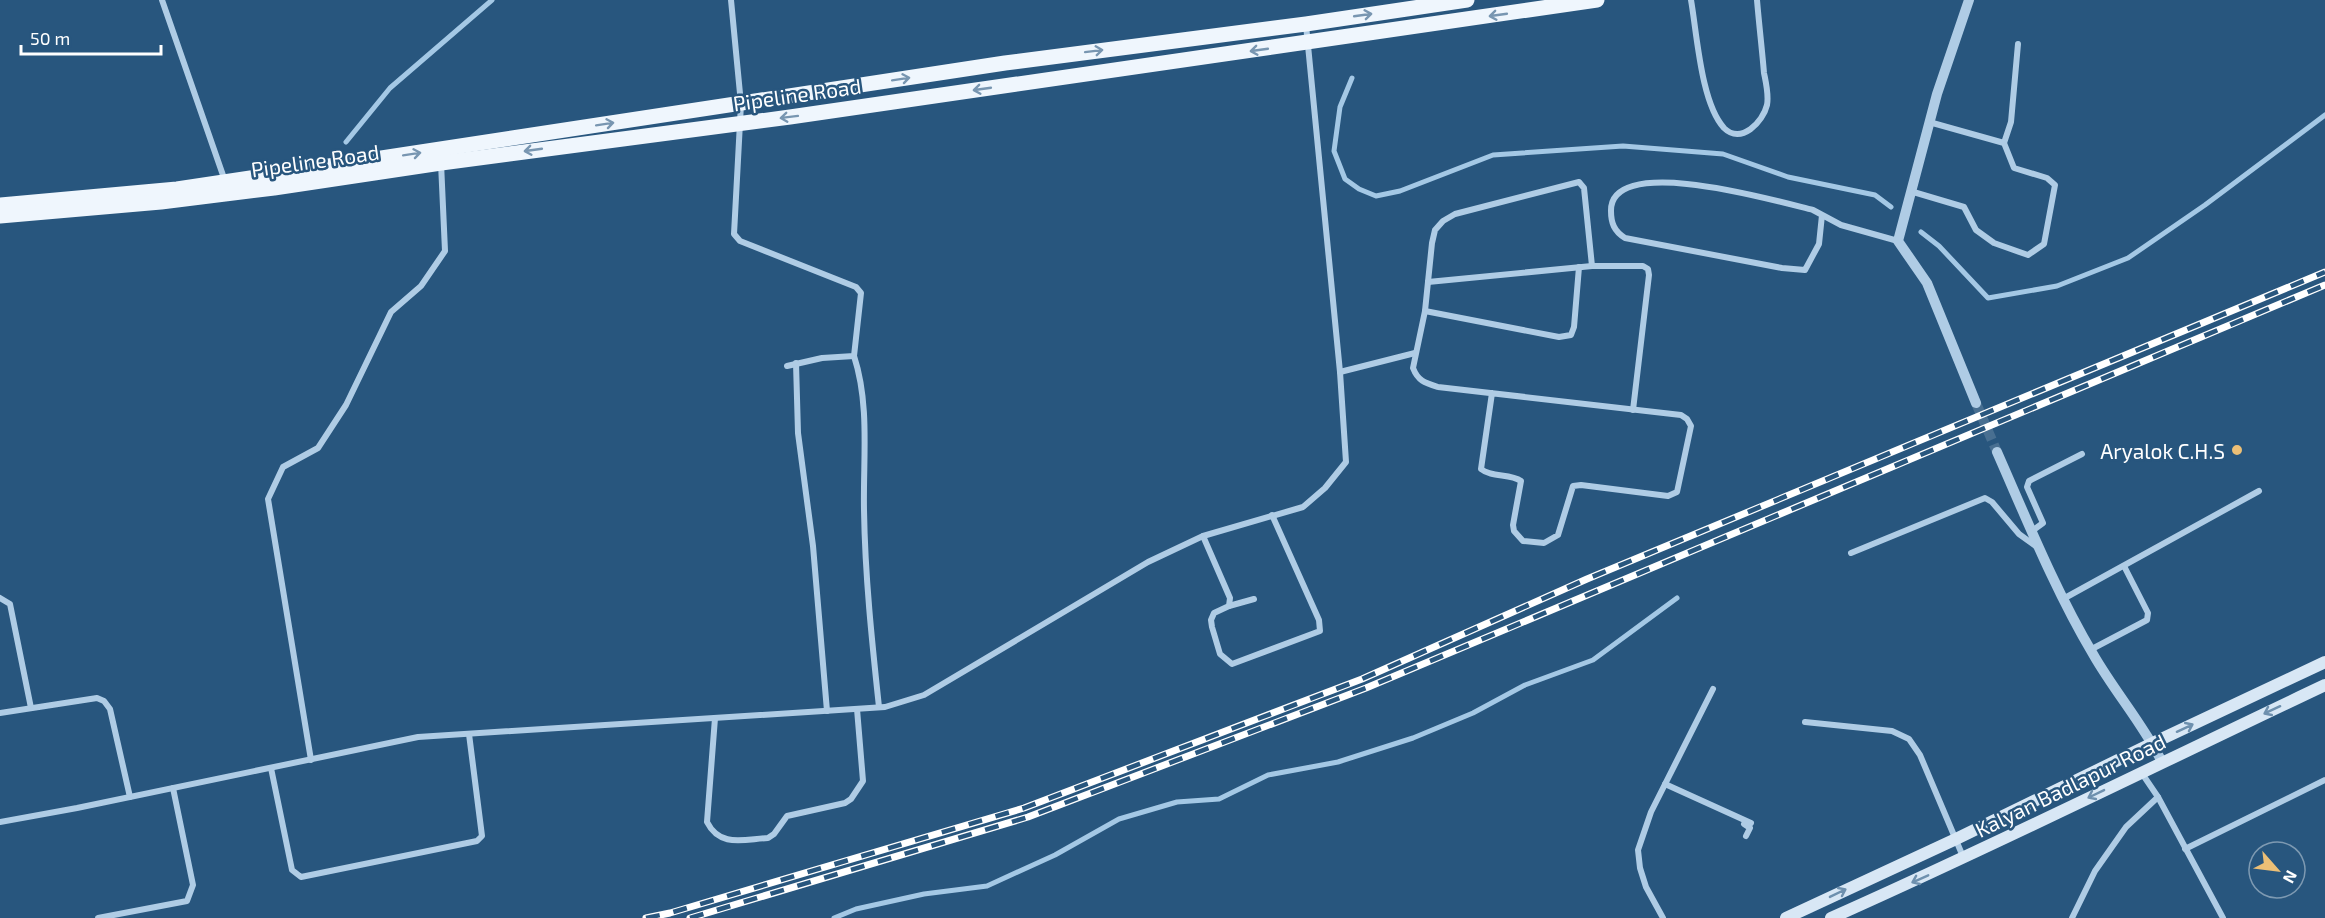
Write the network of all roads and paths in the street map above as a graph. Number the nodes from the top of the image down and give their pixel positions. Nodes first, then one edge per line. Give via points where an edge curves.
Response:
1 (162, 0) edge
2 (731, 0) edge
3 (1467, 0) edge
4 (1597, 0) edge
5 (1691, 0) edge
6 (1757, 0) edge
7 (1969, 0) edge
8 (1306, 24) junction
9 (1307, 43) junction
10 (2018, 44) dead end
11 (1014, 62) junction
12 (1017, 84) junction
13 (741, 104) junction
14 (1929, 122) junction
15 (740, 123) junction
16 (2004, 142) junction
17 (441, 163) junction
18 (331, 173) junction
19 (225, 182) junction
20 (1910, 191) junction
21 (0, 205) edge
22 (1822, 215) junction
23 (0, 216) edge
24 (1898, 242) junction
25 (1592, 266) junction
26 (1579, 267) junction
27 (1428, 282) junction
28 (1425, 311) junction
29 (1415, 353) junction
30 (854, 356) junction
31 (796, 363) junction
32 (787, 366) dead end
33 (1340, 372) junction
34 (1492, 393) junction
35 (1976, 402) tunnel mouth
36 (1633, 410) junction
37 (1997, 452) tunnel mouth
38 (2082, 454) dead end
39 (2259, 491) dead end
40 (1272, 515) junction
41 (2032, 531) junction
42 (1203, 536) junction
43 (2040, 549) junction
44 (1851, 553) dead end
45 (2124, 566) junction
46 (0, 598) edge
47 (1254, 599) dead end
48 (2063, 599) junction
49 (1229, 606) junction
50 (2090, 650) junction
51 (2325, 662) edge
52 (2325, 685) edge
53 (1713, 689) dead end
54 (879, 707) junction
55 (31, 708) junction
56 (857, 709) junction
57 (828, 711) junction
58 (0, 713) edge
59 (715, 718) junction
60 (1805, 722) dead end
61 (469, 734) junction
62 (2152, 743) junction
63 (311, 760) junction
64 (2162, 762) junction
65 (271, 768) junction
66 (2141, 772) junction
67 (2325, 780) edge
68 (1665, 784) junction
69 (173, 788) junction
70 (2157, 796) junction
71 (130, 797) junction
72 (1728, 813) junction
73 (0, 822) edge
74 (1751, 823) dead end
75 (1746, 836) dead end
76 (1956, 839) junction
77 (2185, 849) junction
78 (1964, 859) junction
79 (1811, 913) edge
80 (98, 918) edge
81 (1663, 918) edge
82 (1786, 918) edge
83 (1832, 918) edge
84 (2072, 918) edge
85 (2223, 918) edge

1 - 19 street
2 - 13 street
8 -> 3 main road, Pipeline Road
4 -> 9 main road, Pipeline Road
5 - 6 street via 1706,89 1714,111 1727,130 1743,133 1758,125 1768,103
7 - 14 street
8 - 9 street
11 -> 8 main road, Pipeline Road
9 -> 12 main road, Pipeline Road
9 - 33 street
10 - 16 street via 2011,122
11 - 12 main road
13 -> 11 main road, Pipeline Road
12 -> 15 main road, Pipeline Road
13 - 15 street
18 -> 13 main road, Pipeline Road
14 - 16 street
14 - 20 street
15 -> 17 main road, Pipeline Road
15 - 30 street via 734,234 740,241 856,287 861,293
16 - 20 street via 2014,168 2047,178 2055,185 2044,244 2028,255 1994,243 1976,230 1964,207
17 - 18 main road, Pipeline Road
17 - 63 street via 445,251 421,286 391,312 346,405 318,448 283,467 268,499
18 - 19 main road, Pipeline Road
18 - 23 main road, Pipeline Road via 161,202
19 - 21 main road, Pipeline Road
20 - 24 street
22 - 22 street via 1711,186 1651,183 1625,187 1611,204 1616,232 1625,238 1805,270 1819,244
22 - 24 street via 1841,225
24 - 35 street via 1927,283
25 - 26 street
25 - 27 street via 1584,188 1575,182 1455,214 1443,221 1435,230
25 - 36 street via 1638,264 1648,269
26 - 27 street
26 - 28 street via 1574,327 1566,337
27 - 28 street
28 - 29 street
29 - 33 street
29 - 34 street via 1413,368 1424,383
30 - 31 street
30 - 54 street via 861,378 864,415 864,513
31 - 32 street
31 - 57 street via 798,433
33 - 40 street via 1346,462 1303,507
34 - 36 street
34 - 36 street via 1481,469 1521,482 1513,525 1518,536 1531,543 1544,543 1558,535 1573,486 1668,496 1677,492 1690,422 1681,416
37 - 41 street
38 - 41 street via 2029,481 2043,523
39 - 45 street
40 - 42 street
40 - 49 street via 1319,620 1320,631 1232,664 1220,654 1212,627 1214,613
41 - 43 street
42 - 49 street via 1230,598
42 - 54 street via 1148,562 924,695
43 - 44 street via 2019,534 1985,498
43 - 48 street
45 - 48 street
45 - 50 street via 2148,613 2147,620
46 - 55 street via 10,604
47 - 49 street
48 - 50 street
50 - 62 street
62 -> 51 main road
52 -> 64 main road, Kalyan Badlapur Road
53 - 68 street
54 - 56 street
55 - 58 street
55 - 71 street via 98,698 104,701 110,709
56 - 57 street
56 - 59 street via 863,781 851,799 787,816 768,838 726,840 711,830 707,822
57 - 59 street
59 - 61 street
60 - 76 street via 1892,731 1909,739 1920,755
61 - 63 street via 418,737
61 - 65 street via 482,836 477,842 301,877 292,870
62 - 64 street
62 - 76 main road
63 - 65 street
64 - 66 main road, Kalyan Badlapur Road
65 - 69 street
66 - 70 street
66 -> 78 main road, Kalyan Badlapur Road
67 - 77 street
68 - 72 street
68 - 81 street via 1638,850 1646,887
69 - 71 street
69 - 80 street via 193,885 187,901
70 - 77 street
70 - 84 street via 2126,827 2095,871
71 - 73 street
72 - 74 street
72 - 75 street via 1750,828
76 - 78 street
79 -> 76 main road
77 - 85 street
78 -> 83 main road, Kalyan Badlapur Road
79 - 82 main road

